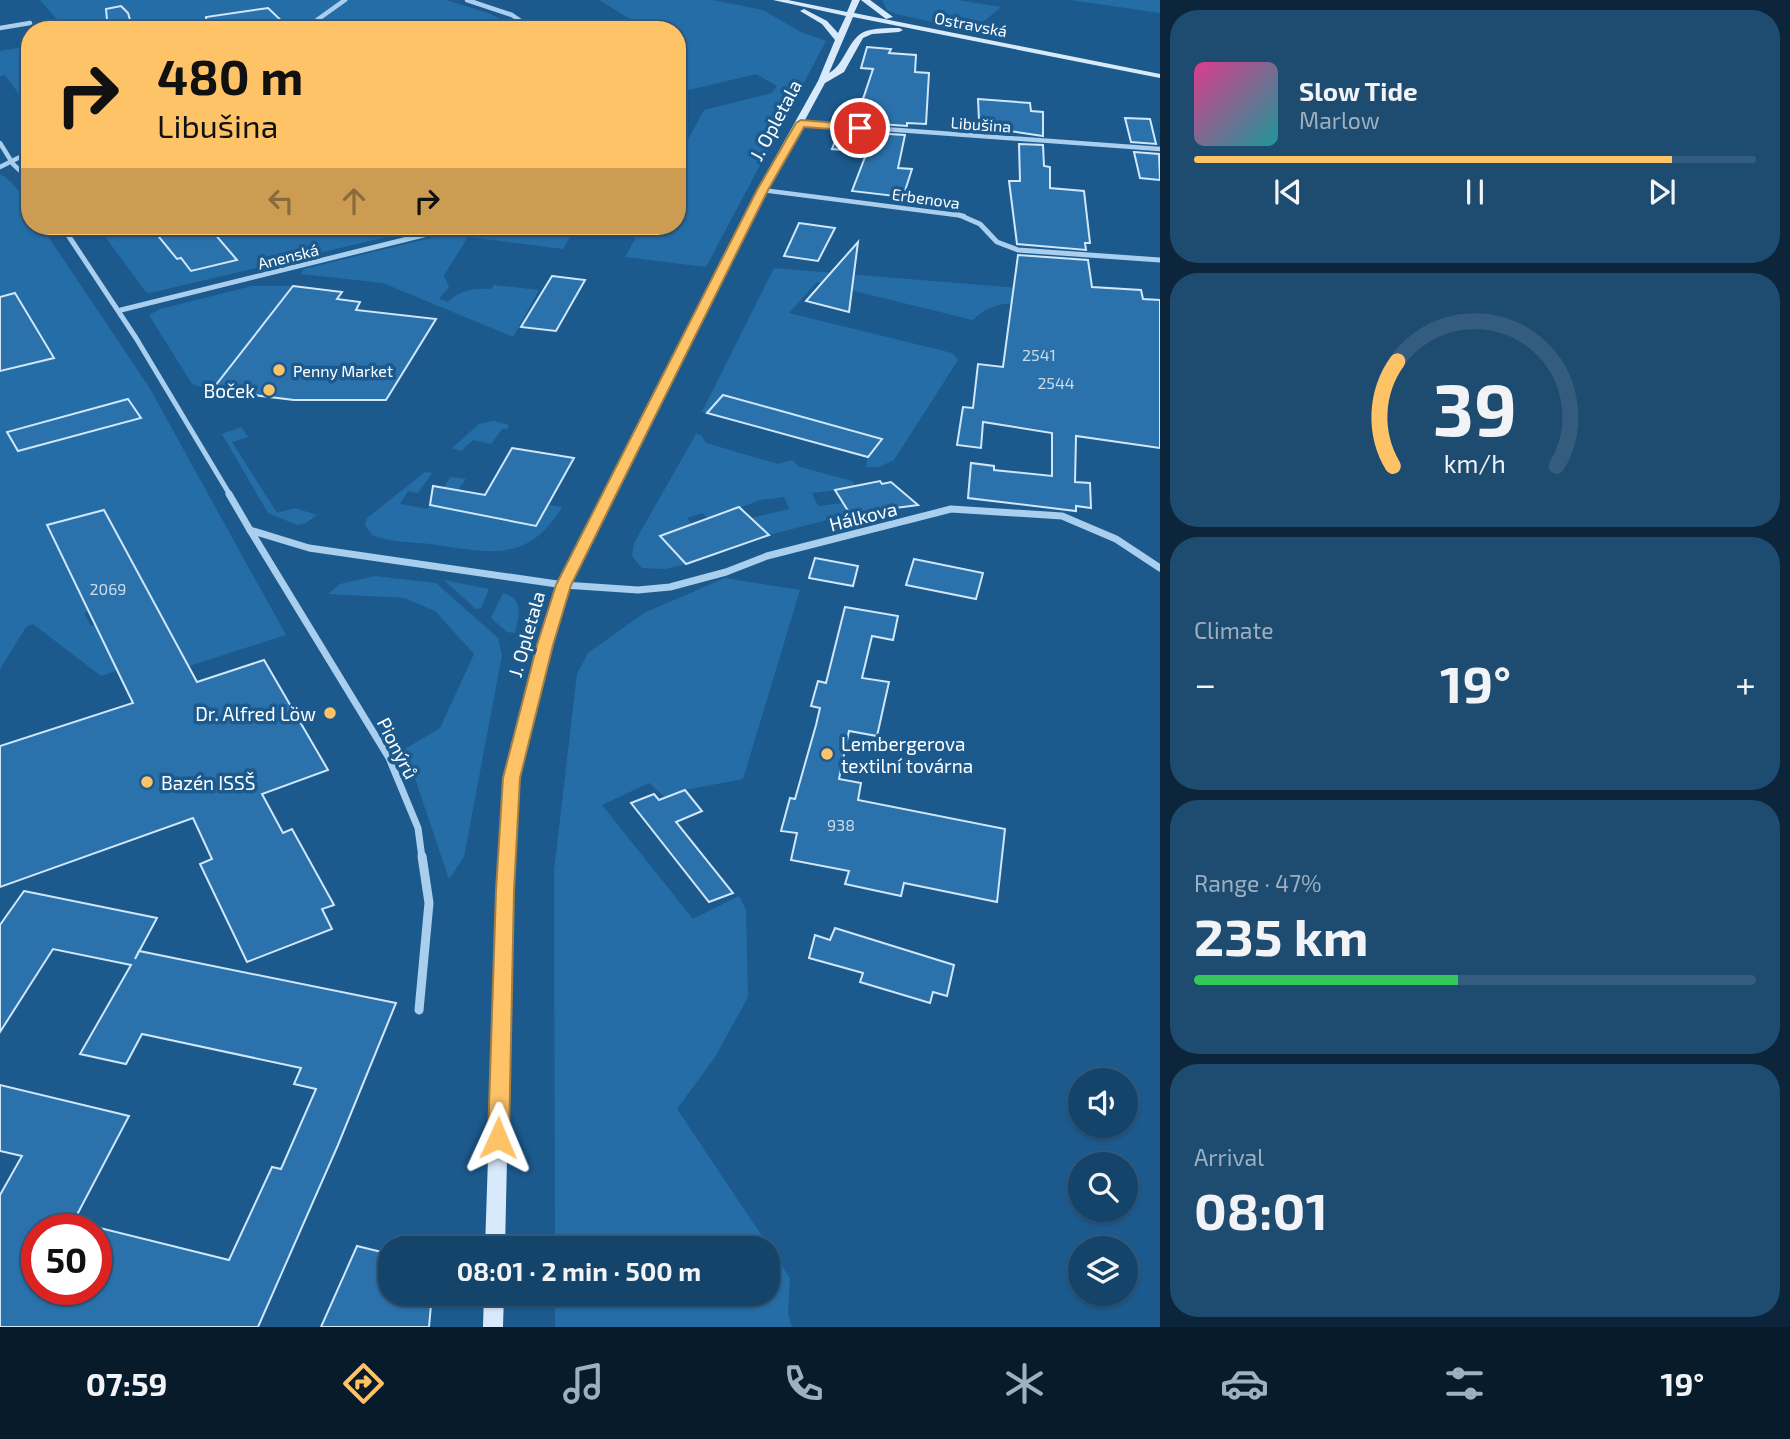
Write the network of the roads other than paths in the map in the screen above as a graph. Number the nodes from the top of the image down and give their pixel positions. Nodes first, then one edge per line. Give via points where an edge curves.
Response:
1 (345, 0) edge
2 (467, 0) edge
3 (764, 0) edge
4 (777, 0) edge
5 (835, 0) edge
6 (856, 0) edge
7 (865, 0) edge
8 (792, 3) junction
9 (850, 14) junction
10 (316, 21) edge
11 (521, 21) edge
12 (21, 24) edge
13 (0, 28) edge
14 (937, 31) junction
15 (839, 40) junction
16 (1160, 76) edge
17 (822, 81) junction
18 (801, 123) junction
19 (0, 143) edge
20 (1160, 149) edge
21 (21, 155) edge
22 (13, 163) junction
23 (0, 167) edge
24 (21, 171) edge
25 (762, 190) junction
26 (68, 235) edge
27 (424, 235) edge
28 (1160, 260) edge
29 (121, 310) junction
30 (250, 530) junction
31 (1160, 568) edge
32 (564, 585) junction
33 (419, 1010) dead end
34 (495, 1236) edge
35 (494, 1306) edge
36 (493, 1327) edge

1 - 10 street
2 - 11 street
3 - 15 main road via 822,19
4 - 8 main road, Ostravská
5 - 8 main road
6 - 9 main road, J. Opletala
7 - 14 main road via 884,15
8 - 9 main road, Ostravská
9 - 14 main road, Ostravská
9 - 15 main road, J. Opletala
12 - 13 street
14 - 16 main road, Ostravská
14 - 17 main road via 870,32 855,42 841,70
15 - 17 main road, J. Opletala
17 - 18 main road, J. Opletala
18 - 20 street, Libušina
18 - 25 main road, J. Opletala
19 - 22 street
21 - 22 street
22 - 23 street
22 - 24 street
25 - 28 street, Erbenova via 951,213 968,217 997,242 1018,250
25 - 32 main road, J. Opletala
26 - 29 street, Pionýrů
27 - 29 street, Anenská
29 - 30 street, Pionýrů
30 - 32 street via 309,548
30 - 33 street, Pionýrů via 390,758 418,828 429,903
31 - 32 street, Hálkova via 1116,538 1062,516 951,509 767,556 670,587 638,590
32 - 34 main road, J. Opletala via 511,778
35 - 36 main road

